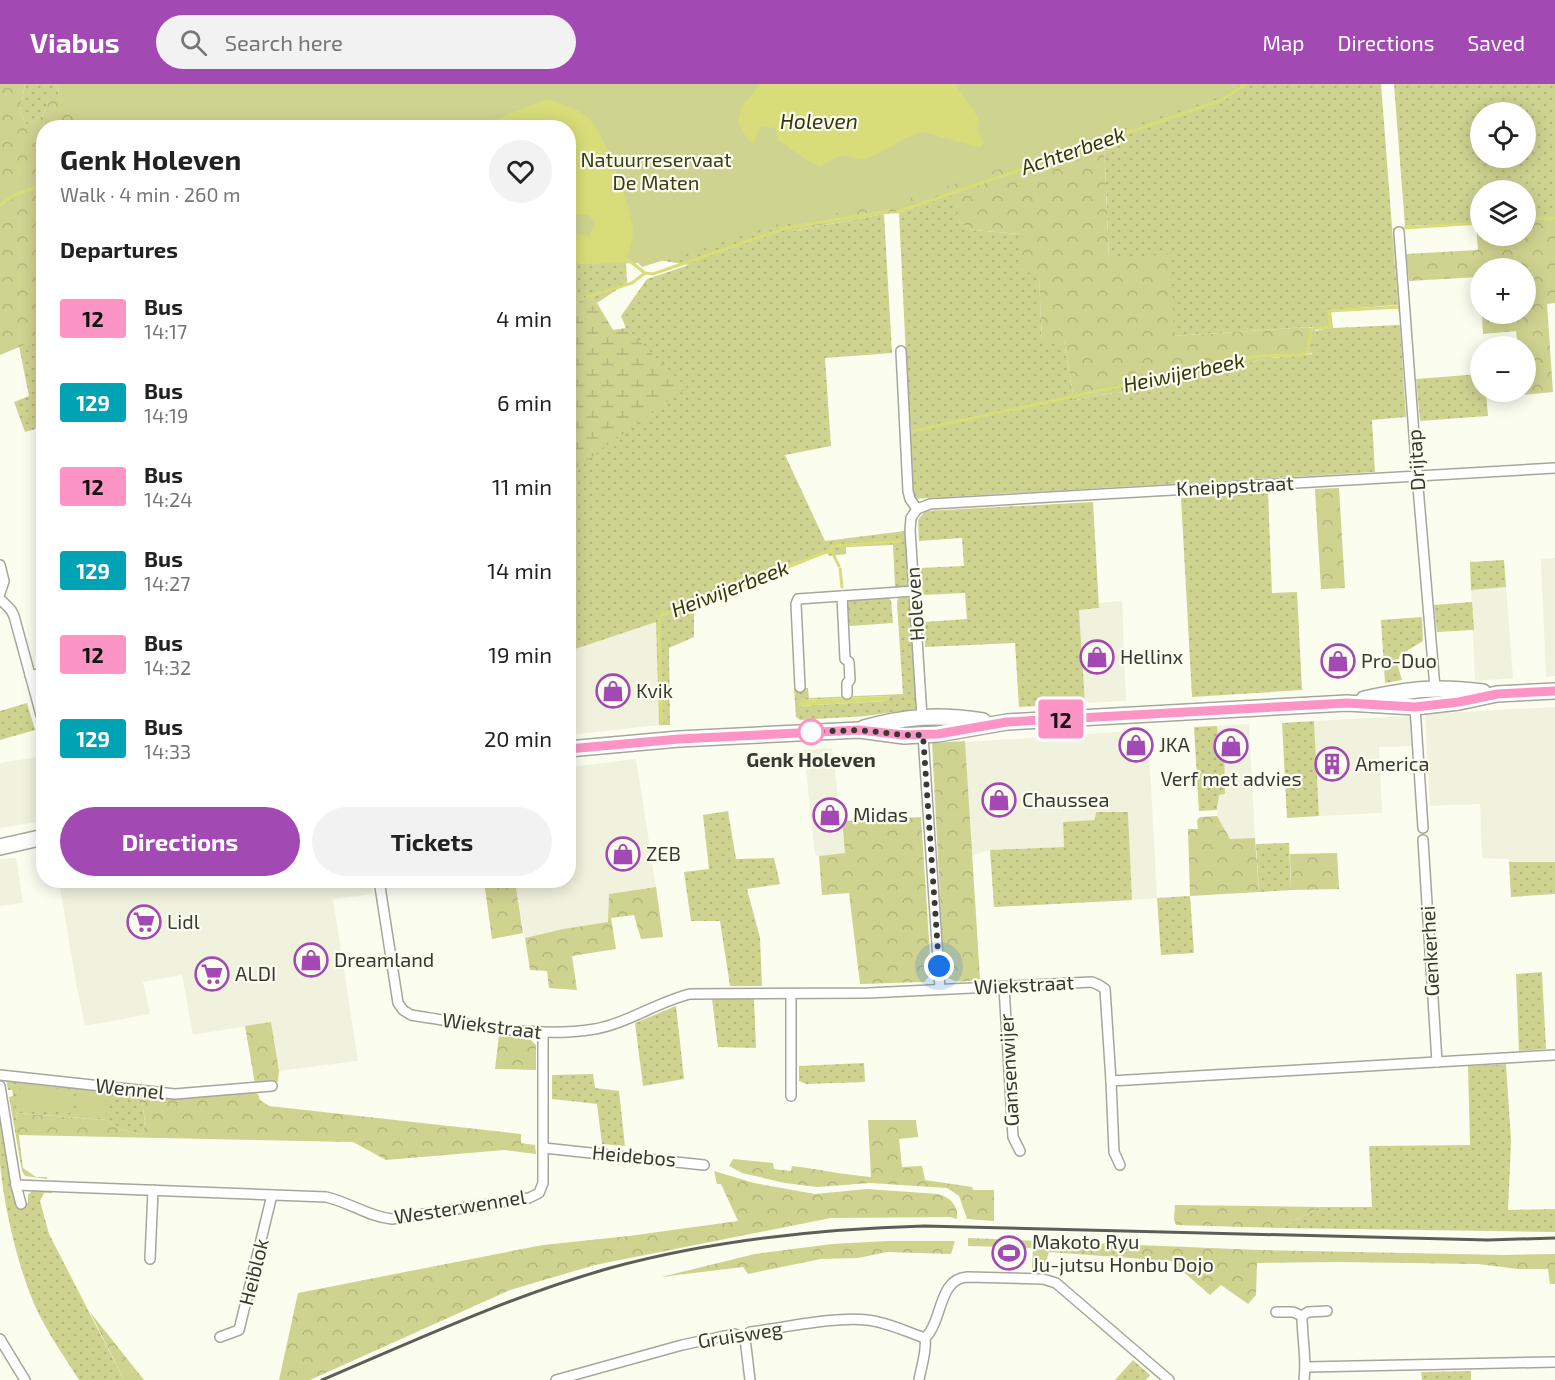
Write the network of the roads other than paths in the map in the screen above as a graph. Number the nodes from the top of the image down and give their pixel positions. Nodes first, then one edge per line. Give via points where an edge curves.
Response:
1 (1399, 232) dead end
2 (901, 351) dead end
3 (1555, 468) edge
4 (1417, 475) junction
5 (917, 509) junction
6 (0, 565) edge
7 (914, 591) junction
8 (0, 593) edge
9 (842, 596) junction
10 (0, 599) edge
11 (30, 675) junction
12 (36, 675) edge
13 (800, 687) dead end
14 (1434, 688) junction
15 (1412, 689) junction
16 (1555, 691) edge
17 (847, 694) dead end
18 (1497, 694) junction
19 (36, 697) edge
20 (1347, 703) junction
21 (1437, 705) junction
22 (1415, 707) junction
23 (922, 717) junction
24 (1007, 722) junction
25 (859, 730) junction
26 (923, 735) junction
27 (576, 748) edge
28 (1423, 828) dead end
29 (36, 836) edge
30 (36, 837) edge
31 (0, 838) edge
32 (1424, 840) dead end
33 (0, 847) edge
34 (380, 888) edge
35 (1004, 987) junction
36 (940, 989) junction
37 (791, 994) junction
38 (543, 1034) junction
39 (1555, 1055) edge
40 (1437, 1062) junction
41 (0, 1075) edge
42 (1111, 1081) junction
43 (272, 1086) dead end
44 (261, 1087) junction
45 (0, 1088) edge
46 (791, 1096) dead end
47 (263, 1097) dead end
48 (544, 1148) junction
49 (1020, 1151) dead end
50 (704, 1165) dead end
51 (1120, 1165) dead end
52 (16, 1185) junction
53 (153, 1190) junction
54 (272, 1195) junction
55 (21, 1204) dead end
56 (150, 1259) dead end
57 (1327, 1311) dead end
58 (1276, 1312) dead end
59 (1302, 1316) junction
60 (220, 1337) dead end
61 (745, 1338) junction
62 (926, 1338) junction
63 (0, 1339) edge
64 (1555, 1362) edge
65 (1306, 1367) junction
66 (25, 1380) edge
67 (555, 1380) edge
68 (750, 1380) edge
69 (920, 1380) edge
70 (1168, 1380) edge
71 (1304, 1380) edge

1 - 4 street, Drijtap
2 - 5 street via 908,491
3 - 4 street, Kneippstraat
4 - 5 street, Kneippstraat via 930,504
4 - 14 street, Drijtap
5 - 7 street, Holeven via 910,530
6 - 8 street via 4,582
7 - 9 street
7 - 23 street, Holeven
9 - 13 street via 798,599
9 - 17 street via 845,659 850,671
10 - 11 street via 14,616
11 - 12 street
11 - 19 street
14 - 15 main road
14 - 18 main road
14 - 21 main road via 1442,695
15 - 20 main road
15 - 22 main road via 1409,699
16 - 18 main road
18 - 21 main road
20 - 22 main road
20 - 24 main road
21 - 22 main road
22 - 28 street
23 - 24 main road
23 - 25 main road
23 - 26 main road via 914,726
24 - 26 main road
25 - 26 main road
25 - 27 main road
26 - 36 street
29 - 31 main road
30 - 33 main road
32 - 40 street, Genkerhei
34 - 38 street, Wiekstraat via 398,1003 403,1010 411,1016
35 - 36 street, Wiekstraat
35 - 42 street, Wiekstraat via 1092,982 1105,989
35 - 49 street, Gansenwijer via 1012,1137
36 - 37 street, Wiekstraat
37 - 38 street, Wiekstraat via 690,994 612,1025
37 - 46 street
38 - 48 street, Westerwennel
39 - 40 street
40 - 42 street
41 - 44 street, Wennel via 175,1094
42 - 51 street via 1114,1152
43 - 44 street, Wennel
44 - 47 street
45 - 52 street
48 - 50 street, Heidebos
48 - 54 street, Westerwennel via 543,1183 539,1194 529,1198 392,1219 326,1197
52 - 53 street, Westerwennel
52 - 55 street
53 - 54 street, Westerwennel
53 - 56 street
54 - 60 street, Heiblok via 239,1330
57 - 59 street
58 - 59 street
59 - 65 street
61 - 62 street, Gruisweg via 750,1332 866,1319
61 - 67 street, Gruisweg via 734,1334 682,1345
61 - 68 street
62 - 69 street
62 - 70 street via 932,1332 948,1287 956,1279 1044,1279 1056,1283
63 - 66 street
64 - 65 street
65 - 71 street

